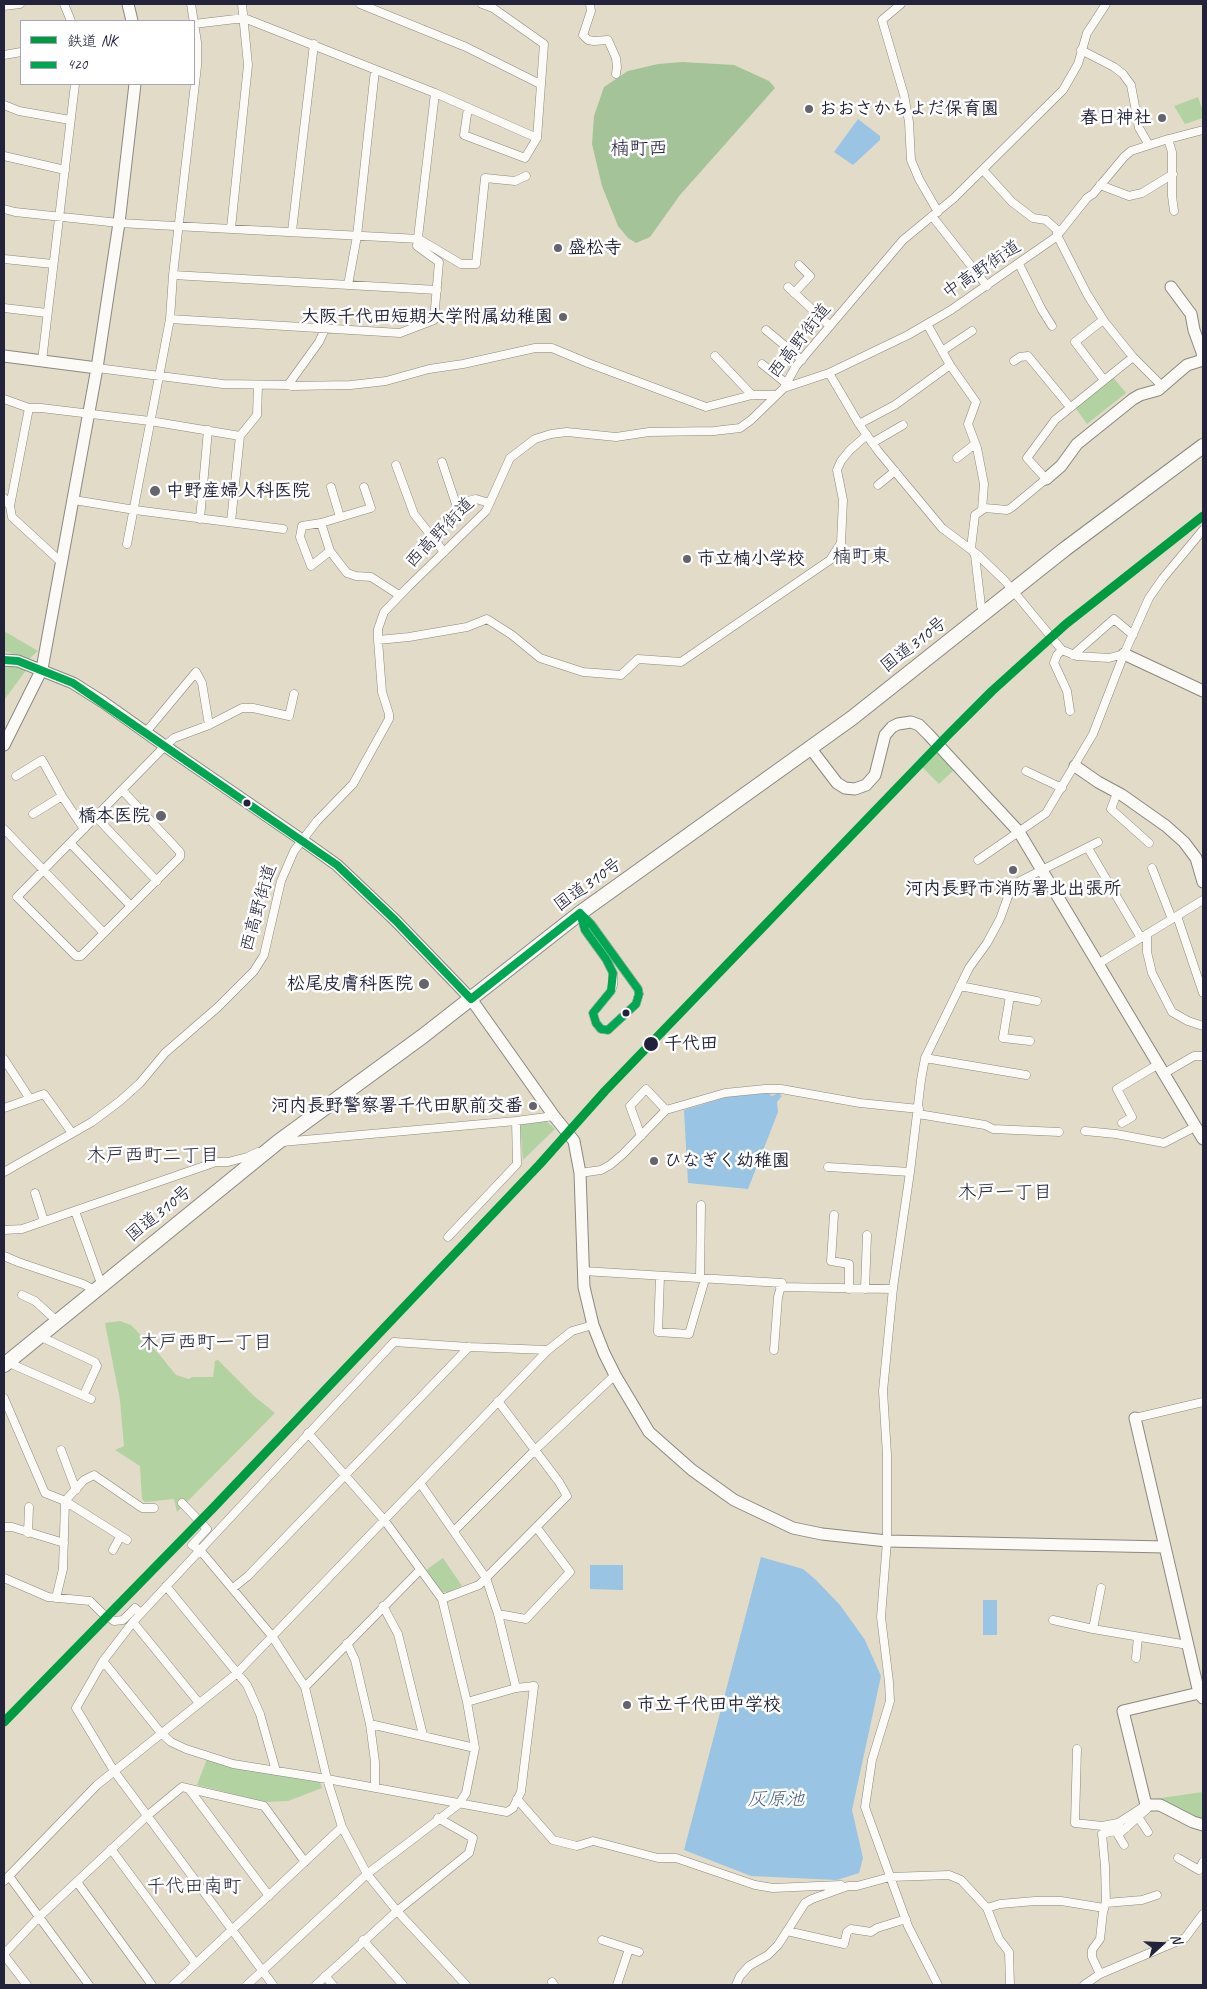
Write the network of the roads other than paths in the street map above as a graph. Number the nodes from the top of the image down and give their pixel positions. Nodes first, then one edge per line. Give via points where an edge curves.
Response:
1 (20, 4) edge
2 (64, 4) edge
3 (128, 4) edge
4 (192, 4) edge
5 (242, 4) edge
6 (482, 4) edge
7 (590, 4) edge
8 (901, 4) edge
9 (1106, 4) edge
10 (365, 5) edge
11 (4, 6) edge
12 (493, 6) edge
13 (244, 18) junction
14 (71, 20) edge
15 (132, 20) edge
16 (194, 20) edge
17 (195, 24) edge
18 (195, 30) edge
19 (314, 44) junction
20 (1081, 50) junction
21 (20, 52) edge
22 (4, 54) edge
23 (375, 70) junction
24 (616, 74) dead end
25 (195, 84) edge
26 (540, 84) junction
27 (75, 85) edge
28 (135, 85) edge
29 (195, 85) edge
30 (435, 93) junction
31 (4, 105) edge
32 (468, 108) junction
33 (70, 120) junction
34 (1203, 130) edge
35 (538, 138) junction
36 (1168, 139) junction
37 (1149, 145) junction
38 (4, 156) edge
39 (65, 170) junction
40 (982, 170) junction
41 (1173, 174) junction
42 (526, 176) dead end
43 (1100, 185) junction
44 (4, 209) edge
45 (1174, 211) dead end
46 (935, 214) junction
47 (60, 217) junction
48 (119, 223) junction
49 (179, 226) junction
50 (232, 228) junction
51 (292, 231) junction
52 (1057, 235) junction
53 (357, 236) junction
54 (419, 239) junction
55 (4, 259) edge
56 (53, 264) junction
57 (1019, 264) junction
58 (799, 265) dead end
59 (173, 275) junction
60 (348, 285) junction
61 (987, 286) junction
62 (1171, 287) dead end
63 (437, 290) junction
64 (4, 308) edge
65 (47, 313) junction
66 (170, 319) junction
67 (1103, 320) junction
68 (928, 324) junction
69 (830, 326) junction
70 (1052, 326) dead end
71 (325, 329) junction
72 (766, 330) dead end
73 (972, 332) dead end
74 (942, 351) junction
75 (4, 356) edge
76 (715, 356) dead end
77 (1133, 356) junction
78 (802, 360) junction
79 (42, 361) junction
80 (1014, 361) dead end
81 (762, 364) dead end
82 (950, 365) junction
83 (97, 368) junction
84 (829, 373) junction
85 (159, 376) junction
86 (1104, 380) junction
87 (288, 385) junction
88 (258, 386) junction
89 (785, 386) junction
90 (1163, 387) junction
91 (752, 395) junction
92 (775, 395) junction
93 (4, 400) edge
94 (1070, 407) junction
95 (29, 408) junction
96 (89, 415) junction
97 (150, 421) junction
98 (859, 424) junction
99 (904, 425) dead end
100 (208, 430) junction
101 (867, 435) junction
102 (240, 436) junction
103 (872, 443) junction
104 (975, 444) junction
105 (1203, 446) edge
106 (957, 458) dead end
107 (442, 462) dead end
108 (396, 465) dead end
109 (895, 471) junction
110 (1046, 479) junction
111 (878, 485) dead end
112 (331, 487) dead end
113 (364, 487) dead end
114 (4, 498) edge
115 (74, 500) junction
116 (489, 503) junction
117 (10, 506) junction
118 (135, 510) junction
119 (982, 510) junction
120 (340, 517) junction
121 (200, 519) junction
122 (231, 522) junction
123 (321, 523) junction
124 (283, 529) dead end
125 (1203, 530) edge
126 (127, 544) dead end
127 (330, 551) junction
128 (444, 552) junction
129 (973, 552) junction
130 (61, 562) junction
131 (1013, 592) junction
132 (399, 595) junction
133 (986, 612) junction
134 (1133, 635) junction
135 (378, 640) junction
136 (1062, 650) junction
137 (1124, 654) junction
138 (1073, 655) junction
139 (4, 660) edge
140 (42, 669) junction
141 (1203, 691) edge
142 (294, 694) dead end
143 (1070, 711) dead end
144 (209, 724) junction
145 (146, 732) junction
146 (4, 745) edge
147 (165, 746) junction
148 (811, 749) junction
149 (1075, 766) junction
150 (1026, 771) dead end
151 (16, 776) dead end
152 (1062, 788) junction
153 (122, 790) junction
154 (1117, 793) junction
155 (62, 796) junction
156 (33, 814) dead end
157 (96, 817) junction
158 (4, 828) edge
159 (84, 829) junction
160 (1019, 832) junction
161 (302, 840) junction
162 (1098, 842) dead end
163 (70, 843) junction
164 (1148, 843) dead end
165 (1088, 848) junction
166 (1200, 856) edge
167 (978, 860) dead end
168 (1152, 868) dead end
169 (44, 870) junction
170 (1042, 870) junction
171 (157, 881) junction
172 (1203, 882) edge
173 (1203, 900) edge
174 (131, 906) junction
175 (580, 913) junction
176 (1175, 917) junction
177 (104, 933) junction
178 (1144, 936) junction
179 (1098, 964) junction
180 (960, 986) junction
181 (1203, 993) edge
182 (1010, 996) junction
183 (471, 999) junction
184 (1037, 1001) dead end
185 (1203, 1026) edge
186 (1030, 1041) dead end
187 (1203, 1056) edge
188 (925, 1058) junction
189 (4, 1059) edge
190 (1160, 1070) junction
191 (1026, 1075) dead end
192 (1112, 1080) dead end
193 (1117, 1089) junction
194 (30, 1098) junction
195 (4, 1108) edge
196 (666, 1110) junction
197 (918, 1112) junction
198 (554, 1116) junction
199 (516, 1122) junction
200 (1122, 1123) dead end
201 (1195, 1127) junction
202 (1085, 1131) dead end
203 (1059, 1132) dead end
204 (72, 1133) junction
205 (641, 1136) junction
206 (1203, 1139) edge
207 (278, 1142) junction
208 (828, 1167) dead end
209 (4, 1172) edge
210 (910, 1172) junction
211 (580, 1173) junction
212 (35, 1193) dead end
213 (701, 1205) dead end
214 (75, 1211) junction
215 (834, 1215) dead end
216 (44, 1222) junction
217 (4, 1230) edge
218 (867, 1235) dead end
219 (448, 1237) dead end
220 (4, 1256) edge
221 (583, 1271) junction
222 (660, 1276) junction
223 (702, 1278) junction
224 (99, 1287) junction
225 (780, 1287) junction
226 (849, 1289) junction
227 (865, 1289) junction
228 (893, 1289) junction
229 (22, 1295) dead end
230 (57, 1321) junction
231 (594, 1325) junction
232 (39, 1336) junction
233 (469, 1347) junction
234 (548, 1350) junction
235 (774, 1350) dead end
236 (5, 1364) edge
237 (614, 1375) junction
238 (86, 1390) dead end
239 (4, 1398) edge
240 (92, 1399) dead end
241 (498, 1401) junction
242 (1203, 1402) edge
243 (1135, 1418) joint
244 (308, 1433) junction
245 (61, 1450) dead end
246 (534, 1450) junction
247 (346, 1476) junction
248 (420, 1483) junction
249 (76, 1490) junction
250 (65, 1501) junction
251 (182, 1503) dead end
252 (29, 1507) dead end
253 (154, 1508) dead end
254 (385, 1521) junction
255 (4, 1527) edge
256 (537, 1528) junction
257 (454, 1531) junction
258 (28, 1533) junction
259 (886, 1541) junction
260 (64, 1543) junction
261 (1165, 1547) junction
262 (113, 1550) dead end
263 (200, 1550) junction
264 (420, 1570) junction
265 (4, 1578) edge
266 (486, 1578) junction
267 (166, 1586) junction
268 (233, 1588) junction
269 (1101, 1588) dead end
270 (56, 1598) junction
271 (442, 1599) junction
272 (383, 1606) junction
273 (141, 1613) junction
274 (498, 1614) junction
275 (1053, 1620) dead end
276 (133, 1622) junction
277 (1093, 1629) junction
278 (272, 1636) junction
279 (1138, 1637) junction
280 (348, 1643) junction
281 (1188, 1645) junction
282 (1136, 1658) dead end
283 (103, 1661) junction
284 (238, 1672) junction
285 (305, 1687) junction
286 (516, 1688) junction
287 (1201, 1696) edge
288 (467, 1702) junction
289 (199, 1703) junction
290 (370, 1724) junction
291 (161, 1733) junction
292 (423, 1735) junction
293 (475, 1748) junction
294 (1077, 1750) dead end
295 (114, 1771) junction
296 (276, 1771) junction
297 (327, 1779) junction
298 (189, 1788) junction
299 (375, 1788) junction
300 (517, 1799) junction
301 (459, 1804) junction
302 (1149, 1805) junction
303 (147, 1816) junction
304 (1138, 1817) junction
305 (438, 1818) junction
306 (1203, 1825) edge
307 (342, 1827) junction
308 (1126, 1828) junction
309 (1148, 1832) dead end
310 (1124, 1845) dead end
311 (111, 1849) junction
312 (1178, 1858) dead end
313 (305, 1862) junction
314 (1203, 1862) edge
315 (367, 1874) junction
316 (890, 1877) junction
317 (6, 1878) edge
318 (77, 1882) junction
319 (848, 1886) junction
320 (1157, 1895) dead end
321 (269, 1896) junction
322 (1105, 1906) junction
323 (987, 1908) junction
324 (397, 1911) junction
325 (1203, 1914) edge
326 (39, 1917) junction
327 (906, 1919) junction
328 (232, 1931) junction
329 (787, 1931) junction
330 (363, 1940) junction
331 (602, 1940) dead end
332 (630, 1949) junction
333 (638, 1952) dead end
334 (4, 1954) edge
335 (196, 1964) junction
336 (263, 1970) junction
337 (1100, 1974) junction
338 (325, 1976) junction
339 (27, 1985) edge
340 (90, 1985) edge
341 (152, 1985) edge
342 (173, 1985) edge
343 (247, 1985) edge
344 (273, 1985) edge
345 (316, 1985) edge
346 (333, 1985) edge
347 (403, 1985) edge
348 (466, 1985) edge
349 (617, 1985) edge
350 (736, 1985) edge
351 (938, 1985) edge
352 (1010, 1985) edge
353 (1084, 1985) edge

1 - 11 street
2 - 14 street
3 - 15 street
4 - 16 street
5 - 13 street
6 - 12 street
7 - 24 street via 583,34 588,40 608,40 616,58
8 - 46 street via 882,20 904,95 911,160
9 - 20 street, 西高野街道 via 1087,33
10 - 26 street via 466,47
12 - 26 street via 544,44
13 - 17 street
13 - 19 street
13 - 50 street via 248,65
18 - 25 street
19 - 23 street
19 - 51 street
20 - 37 street via 1124,74 1130,84 1139,128
20 - 40 street, 西高野街道 via 1074,74 1063,90
21 - 22 street
23 - 30 street
23 - 53 street
26 - 35 street
27 - 33 street
28 - 48 street
29 - 49 street
30 - 32 street
30 - 54 street
31 - 33 street via 19,111
32 - 35 street
32 - 35 street via 464,135 525,158
33 - 39 street
34 - 36 street, 中高野街道
36 - 37 street, 中高野街道
36 - 41 street
37 - 43 street, 中高野街道 via 1131,151
38 - 39 street
39 - 47 street
40 - 46 street, 西高野街道
40 - 52 street via 1012,202 1033,218 1046,220 1057,230
41 - 43 street via 1129,196
41 - 45 street
42 - 54 street via 515,181 485,178 476,264 461,264
43 - 52 street, 中高野街道
44 - 47 street
46 - 61 street
46 - 69 street, 西高野街道 via 903,240
47 - 48 street
47 - 56 street
48 - 49 street
48 - 83 street
49 - 50 street
49 - 59 street
50 - 51 street
51 - 53 street
52 - 57 street, 中高野街道
52 - 67 street
53 - 54 street
53 - 60 street
54 - 63 street via 418,246 439,262
55 - 56 street
56 - 65 street
57 - 61 street, 中高野街道
57 - 70 street
58 - 69 street via 810,276 791,290
59 - 60 street
59 - 66 street
60 - 63 street
61 - 68 street, 中高野街道
62 - 90 street via 1191,314 1203,360 1187,365
63 - 71 street via 434,320 400,333
64 - 65 street
65 - 79 street
66 - 71 street
66 - 85 street
67 - 77 street
67 - 86 street via 1075,342
68 - 74 street
68 - 84 street, 中高野街道
69 - 78 street, 西高野街道
71 - 87 street
72 - 78 street
73 - 74 street
74 - 82 street
75 - 79 street
76 - 91 street
77 - 86 street
77 - 90 street
78 - 89 street, 西高野街道
79 - 83 street
80 - 94 street via 1028,356
81 - 89 street
82 - 98 street via 895,404
82 - 104 street via 976,402 968,424
83 - 85 street
83 - 96 street
84 - 89 street, 中高野街道
84 - 98 street
85 - 88 street
85 - 97 street
86 - 94 street
87 - 88 street
87 - 91 street via 350,385 386,381 429,369 535,348 552,348 692,403 706,406
88 - 102 street via 257,415
89 - 92 street, 西高野街道
90 - 110 street via 1132,399 1078,444
91 - 92 street
92 - 116 street, 西高野街道 via 740,428 649,432 616,437 567,432 535,439 510,458
93 - 95 street
94 - 110 street via 1055,420 1027,458
95 - 96 street
95 - 117 street
96 - 97 street
96 - 115 street
97 - 100 street
97 - 118 street
98 - 101 street
99 - 103 street
100 - 102 street
100 - 121 street
101 - 103 street
101 - 135 street via 850,450 837,470 843,500 841,544 830,560 681,662 638,659 621,675 583,672 540,658 487,619 466,627
102 - 122 street
103 - 109 street
104 - 106 street
104 - 119 street via 984,484
105 - 131 highway, 国道310号
107 - 116 street via 456,504 476,499
108 - 128 street via 411,514
109 - 111 street
109 - 129 street via 942,528
110 - 119 street via 1007,510
112 - 120 street
113 - 120 street via 371,508
114 - 117 street
115 - 118 street
115 - 130 street
116 - 128 street, 西高野街道 via 486,511
117 - 130 street via 12,516
118 - 121 street
118 - 126 street
119 - 129 street via 975,515
120 - 123 street
121 - 122 street
122 - 124 street
123 - 127 street
123 - 127 street via 302,526 300,538 312,566
125 - 134 street via 1149,598
127 - 132 street via 347,573 371,577
128 - 132 street, 西高野街道
129 - 131 street
129 - 133 street via 981,606
130 - 140 street
131 - 133 highway, 国道310号
131 - 136 street
132 - 135 street, 西高野街道 via 384,612
133 - 148 highway, 国道310号
134 - 137 street
134 - 138 street via 1114,619
135 - 161 street, 西高野街道 via 382,692 389,719 353,784
136 - 138 street
136 - 143 street via 1054,663 1067,691
137 - 138 street via 1109,658
137 - 141 street
137 - 149 street via 1100,719
139 - 140 street
140 - 145 street via 73,683
140 - 146 street
142 - 144 street via 289,716 242,708
144 - 145 street via 202,683 196,672
144 - 147 street via 174,738
145 - 147 street
147 - 153 street
147 - 161 street
148 - 160 street via 838,783 855,789 866,786 875,775 888,731 898,724 911,722 928,734
148 - 175 highway, 国道310号
149 - 152 street
149 - 154 street
150 - 152 street
151 - 155 street via 42,760
152 - 160 street via 1046,813
153 - 157 street
153 - 171 street via 180,852 178,860
154 - 164 street via 1111,809
154 - 166 street via 1166,826
155 - 156 street
155 - 159 street
157 - 159 street
157 - 171 street
158 - 169 street
159 - 163 street
160 - 167 street
160 - 170 street
161 - 183 street via 336,865 388,913
161 - 204 street, 西高野街道 via 281,881 264,955 254,970 218,1008 165,1053 120,1101
162 - 165 street
163 - 169 street
163 - 174 street
165 - 170 street
165 - 178 street
166 - 172 street
168 - 176 street
169 - 177 street
169 - 177 street via 17,897 76,956 81,956
170 - 179 street
170 - 180 street via 1018,882 1010,891 1000,919
171 - 174 street
173 - 176 street
174 - 177 street
175 - 175 street via 638,989 636,1004 608,1030 601,1029 593,1013 611,991 613,973 585,930
175 - 183 highway, 国道310号
176 - 178 street
176 - 181 street
178 - 179 street
178 - 185 street via 1152,973 1172,1012
179 - 190 street
180 - 182 street
180 - 188 street
182 - 184 street
182 - 186 street via 1003,1038
183 - 198 street
183 - 207 highway, 国道310号
187 - 190 street via 1194,1056
188 - 191 street
188 - 197 street
189 - 194 street
190 - 193 street
190 - 201 street
192 - 193 street
193 - 200 street via 1132,1117
194 - 195 street
194 - 204 street via 44,1094
196 - 197 street via 725,1093 764,1088
196 - 205 street
196 - 205 street via 646,1089 630,1106
197 - 203 street via 985,1125 990,1129
197 - 210 street
198 - 199 street
198 - 211 street via 574,1141
199 - 207 street
199 - 219 street via 517,1164
201 - 202 street via 1164,1143
201 - 206 street
204 - 209 street, 西高野街道
205 - 211 street via 602,1170
207 - 214 street via 247,1158 216,1162
207 - 224 highway, 国道310号
208 - 210 street
210 - 228 street
211 - 221 street
212 - 216 street
213 - 223 street
214 - 216 street
214 - 224 street via 99,1278
215 - 226 street via 831,1261 849,1264
216 - 217 street
218 - 227 street
220 - 224 street
221 - 222 street
221 - 231 street
222 - 223 street
222 - 223 street via 658,1332 690,1334
223 - 225 street via 782,1283
224 - 230 highway, 国道310号
225 - 226 street
225 - 235 street
226 - 227 street
227 - 228 street
228 - 259 street via 883,1391 887,1455
229 - 230 street via 36,1301
230 - 232 highway, 国道310号
231 - 234 street via 572,1331
231 - 237 street
232 - 236 highway, 国道310号
232 - 238 street via 95,1362 97,1366
233 - 234 street
233 - 244 street via 394,1342
233 - 247 street
234 - 241 street
236 - 240 street
237 - 246 street
237 - 259 street via 649,1432 692,1470 734,1500 793,1528
239 - 250 street via 45,1493
241 - 246 street
241 - 248 street
242 - 243 street
243 - 261 street
244 - 247 street
244 - 263 street
245 - 249 street
246 - 256 street via 567,1496
246 - 257 street
247 - 254 street
247 - 268 street
248 - 254 street
248 - 257 street
249 - 250 street
249 - 253 street via 84,1480 94,1476 142,1508
250 - 260 street
250 - 262 street via 123,1538
251 - 263 street via 207,1529 192,1545
252 - 258 street
254 - 264 street
254 - 278 street
255 - 258 street
256 - 266 street
256 - 274 street via 570,1572 526,1619
257 - 266 street
258 - 260 street
259 - 261 street
259 - 316 street via 881,1617 890,1701 872,1760 865,1807
260 - 270 street via 63,1569
261 - 281 street
263 - 267 street
263 - 268 street
264 - 271 street
264 - 272 street
265 - 270 street
266 - 271 street via 479,1585
266 - 274 street
267 - 273 street
267 - 284 street
268 - 278 street
269 - 277 street
270 - 273 street via 90,1601 114,1621 123,1620 135,1608
271 - 288 street
272 - 280 street
272 - 292 street via 398,1634
273 - 276 street
274 - 286 street
275 - 277 street
276 - 283 street
276 - 289 street
277 - 279 street
278 - 284 street
278 - 285 street
279 - 281 street
279 - 282 street
280 - 285 street
280 - 290 street
281 - 287 street
283 - 291 street
283 - 295 street via 76,1708
284 - 289 street
284 - 296 street via 260,1714
285 - 297 street
286 - 288 street
286 - 300 street via 534,1686 521,1792
287 - 302 street via 1123,1711
288 - 293 street
289 - 291 street
290 - 292 street
290 - 299 street
291 - 295 street
291 - 296 street via 171,1742 208,1756
292 - 293 street
293 - 301 street via 466,1793
294 - 302 street via 1075,1823 1102,1826 1118,1823
295 - 303 street
295 - 317 street
296 - 297 street
297 - 299 street
297 - 307 street
298 - 303 street via 182,1787
298 - 313 street via 264,1806
298 - 321 street
299 - 301 street
300 - 301 street via 507,1812
300 - 319 street via 553,1840 577,1846 593,1840 658,1858 676,1858 773,1888
301 - 305 street
302 - 304 street
302 - 306 street via 1160,1805
303 - 311 street
303 - 328 street
304 - 308 street
304 - 309 street
305 - 315 street
305 - 324 street via 473,1838 469,1853
307 - 313 street
307 - 315 street
308 - 310 street via 1118,1835
308 - 322 street via 1102,1834
311 - 318 street
311 - 335 street
312 - 314 street via 1199,1870
313 - 321 street
315 - 324 street
315 - 336 street
316 - 319 street
316 - 323 street via 949,1875 961,1880
316 - 327 street
317 - 326 street
318 - 326 street
318 - 341 street
319 - 329 street via 805,1903
320 - 322 street
321 - 328 street
322 - 323 street via 1044,1901
322 - 337 street via 1100,1939 1092,1950 1093,1962
323 - 352 street via 999,1939 1009,1952
324 - 330 street
324 - 348 street
325 - 337 street via 1185,1938
326 - 334 street
326 - 340 street
327 - 329 street via 871,1932 851,1929 844,1944
327 - 351 street
328 - 335 street
328 - 336 street
329 - 350 street via 768,1956 749,1966
330 - 338 street
330 - 347 street
331 - 332 street
332 - 333 street
332 - 349 street
334 - 339 street
335 - 342 street
336 - 343 street
336 - 344 street
337 - 353 street
338 - 345 street
338 - 346 street

